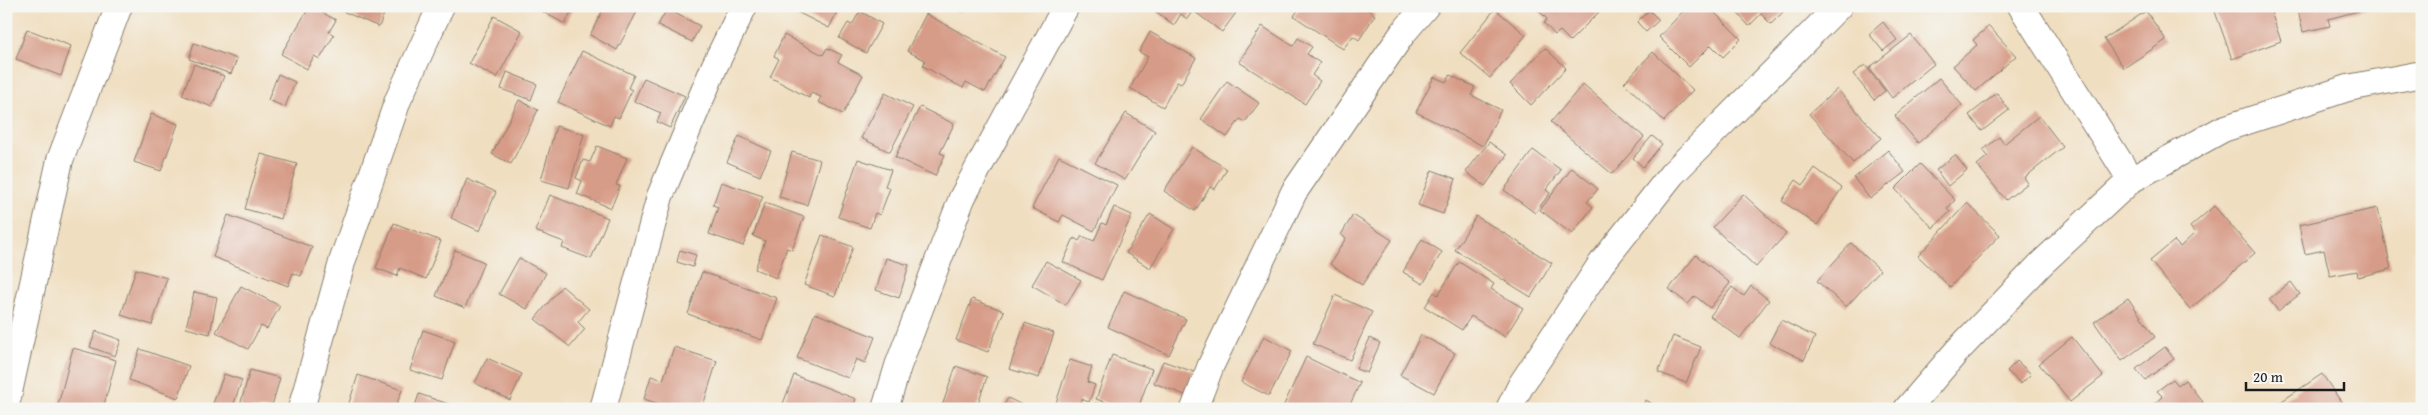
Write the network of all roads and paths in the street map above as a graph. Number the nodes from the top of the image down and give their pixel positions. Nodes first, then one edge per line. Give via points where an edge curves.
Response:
1 (119, 6) edge
2 (441, 6) edge
3 (744, 6) edge
4 (1066, 6) edge
5 (1426, 6) edge
6 (1839, 6) edge
7 (2020, 6) edge
8 (2422, 74) edge
9 (2131, 180) junction
10 (6, 406) edge
11 (301, 409) edge
12 (603, 409) edge
13 (885, 409) edge
14 (1194, 409) edge
15 (1509, 409) edge
16 (1907, 409) edge

1 - 10 street via 60,160
2 - 11 street via 398,100 343,259
3 - 12 street via 715,65 660,196
4 - 13 street via 962,198 898,366
5 - 14 street via 1403,33 1294,192 1211,365
6 - 15 street via 1672,174 1600,264 1521,385
7 - 9 street
8 - 9 street via 2348,88 2223,129
9 - 16 street via 2042,263 1958,350

